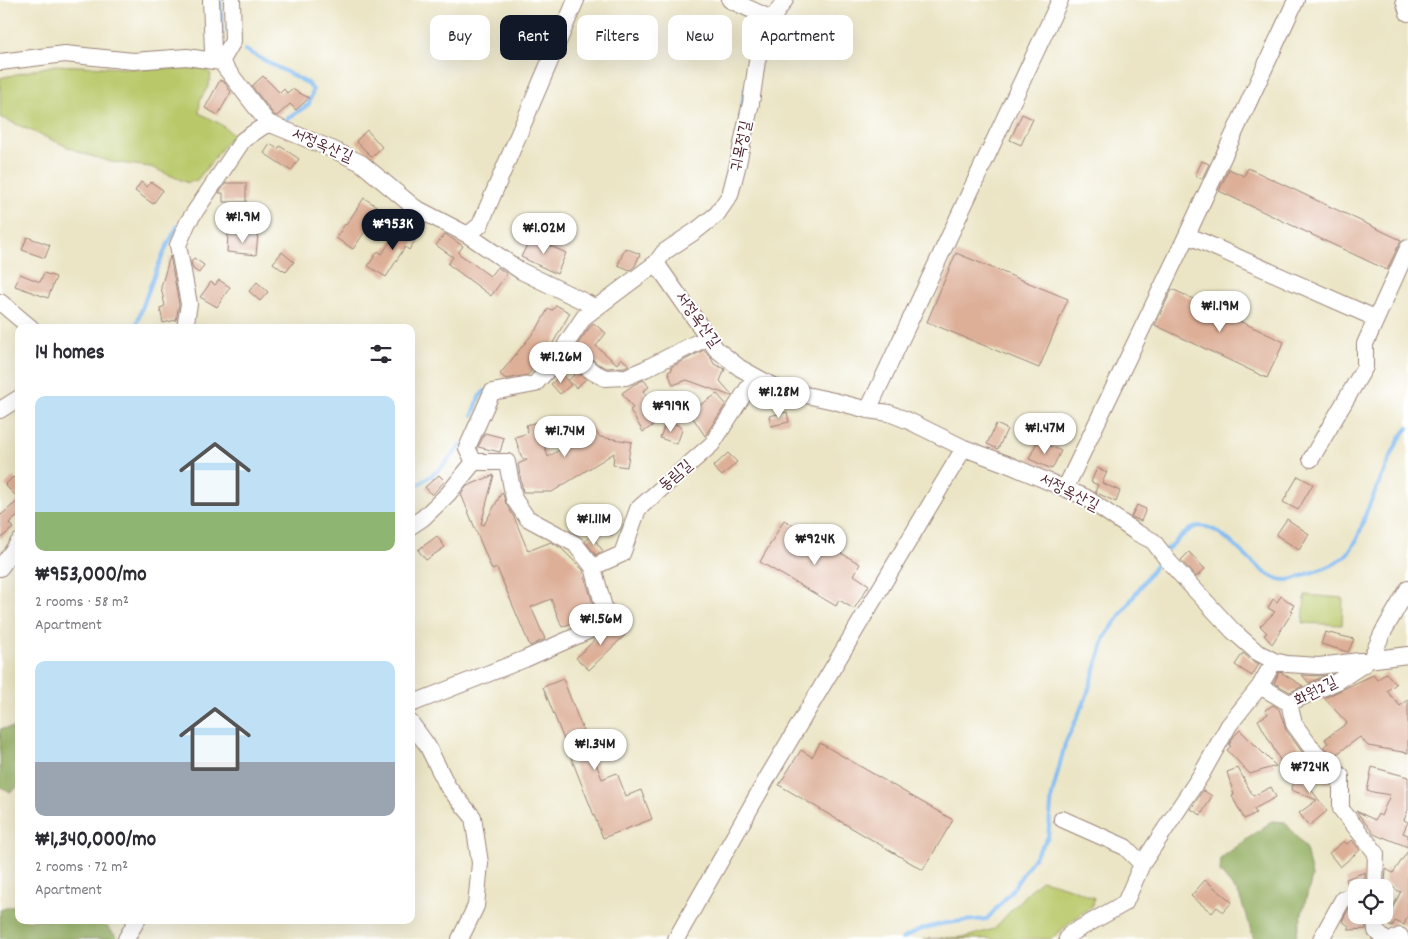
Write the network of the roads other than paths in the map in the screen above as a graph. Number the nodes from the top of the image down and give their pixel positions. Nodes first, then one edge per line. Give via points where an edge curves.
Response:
1 (212, 0) edge
2 (232, 0) edge
3 (576, 0) edge
4 (730, 0) edge
5 (784, 0) edge
6 (1060, 0) edge
7 (1296, 0) edge
8 (1404, 0) edge
9 (1408, 12) edge
10 (763, 15) edge
11 (775, 15) edge
12 (757, 60) edge
13 (0, 62) edge
14 (221, 62) junction
15 (268, 123) junction
16 (468, 235) junction
17 (1187, 235) junction
18 (1408, 248) edge
19 (656, 264) junction
20 (0, 302) edge
21 (596, 308) junction
22 (1375, 318) junction
23 (26, 324) edge
24 (186, 324) edge
25 (708, 337) junction
26 (565, 350) junction
27 (755, 376) junction
28 (15, 401) edge
29 (0, 410) edge
30 (868, 410) junction
31 (964, 448) junction
32 (1311, 459) dead end
33 (474, 462) junction
34 (1065, 489) junction
35 (415, 523) edge
36 (15, 547) edge
37 (0, 568) edge
38 (593, 568) junction
39 (1408, 588) edge
40 (1408, 655) edge
41 (1371, 659) junction
42 (1274, 661) junction
43 (1260, 686) junction
44 (415, 702) edge
45 (1289, 703) junction
46 (415, 728) edge
47 (1062, 819) dead end
48 (1142, 864) junction
49 (1375, 879) edge
50 (1348, 897) edge
51 (135, 924) edge
52 (1376, 924) edge
53 (126, 939) edge
54 (460, 939) edge
55 (676, 939) edge
56 (1067, 939) edge
57 (1321, 939) edge
58 (1384, 939) edge
59 (1394, 939) edge
60 (1402, 939) edge

1 - 14 lane via 213,52
2 - 14 lane via 232,41
3 - 16 lane via 480,225
4 - 10 lane
5 - 11 lane, 귀목정길
6 - 30 lane
7 - 17 lane
8 - 9 lane
12 - 19 lane, 귀목정길 via 752,103 730,195 717,214 664,252
13 - 14 lane via 65,54 133,61 187,57
14 - 15 lane
15 - 16 lane, 서정옥산길 via 361,163 414,207
15 - 24 lane via 243,140 188,222 178,246 189,304
16 - 21 lane, 서정옥산길 via 521,271
17 - 22 lane
17 - 34 lane
18 - 22 lane
19 - 21 lane
19 - 25 lane, 서정옥산길
20 - 23 lane
21 - 26 lane via 584,317
22 - 32 lane via 1365,344 1365,367
25 - 26 lane via 626,377 605,378
25 - 27 lane, 서정옥산길 via 716,349
26 - 33 lane via 535,384 492,392 467,448
27 - 30 lane, 서정옥산길 via 778,389
27 - 38 lane, 동림길 via 712,444 638,508 622,554
28 - 29 lane
30 - 31 lane, 서정옥산길 via 889,413
31 - 34 lane, 서정옥산길
31 - 55 lane via 769,775
33 - 35 lane via 448,494
33 - 38 lane via 507,462 514,499 528,518 575,544
34 - 42 lane, 서정옥산길 via 1085,498 1152,541 1233,631 1257,652
36 - 37 lane
38 - 44 lane via 606,616 590,630
39 - 41 lane
40 - 41 lane, 서정옥산길
41 - 42 lane, 서정옥산길 via 1318,666
41 - 45 lane, 화원2길 via 1338,681
42 - 43 lane
43 - 45 lane
43 - 48 lane via 1229,725 1201,775
45 - 49 lane, 화원2길 via 1294,724 1315,753 1341,776 1341,809 1376,853
46 - 54 lane via 427,744 448,787 473,817 480,863 476,906
47 - 48 lane via 1125,847
48 - 56 lane via 1125,903 1070,934
50 - 57 lane via 1343,899
51 - 53 lane
52 - 58 lane via 1376,930
59 - 60 lane via 1400,936

